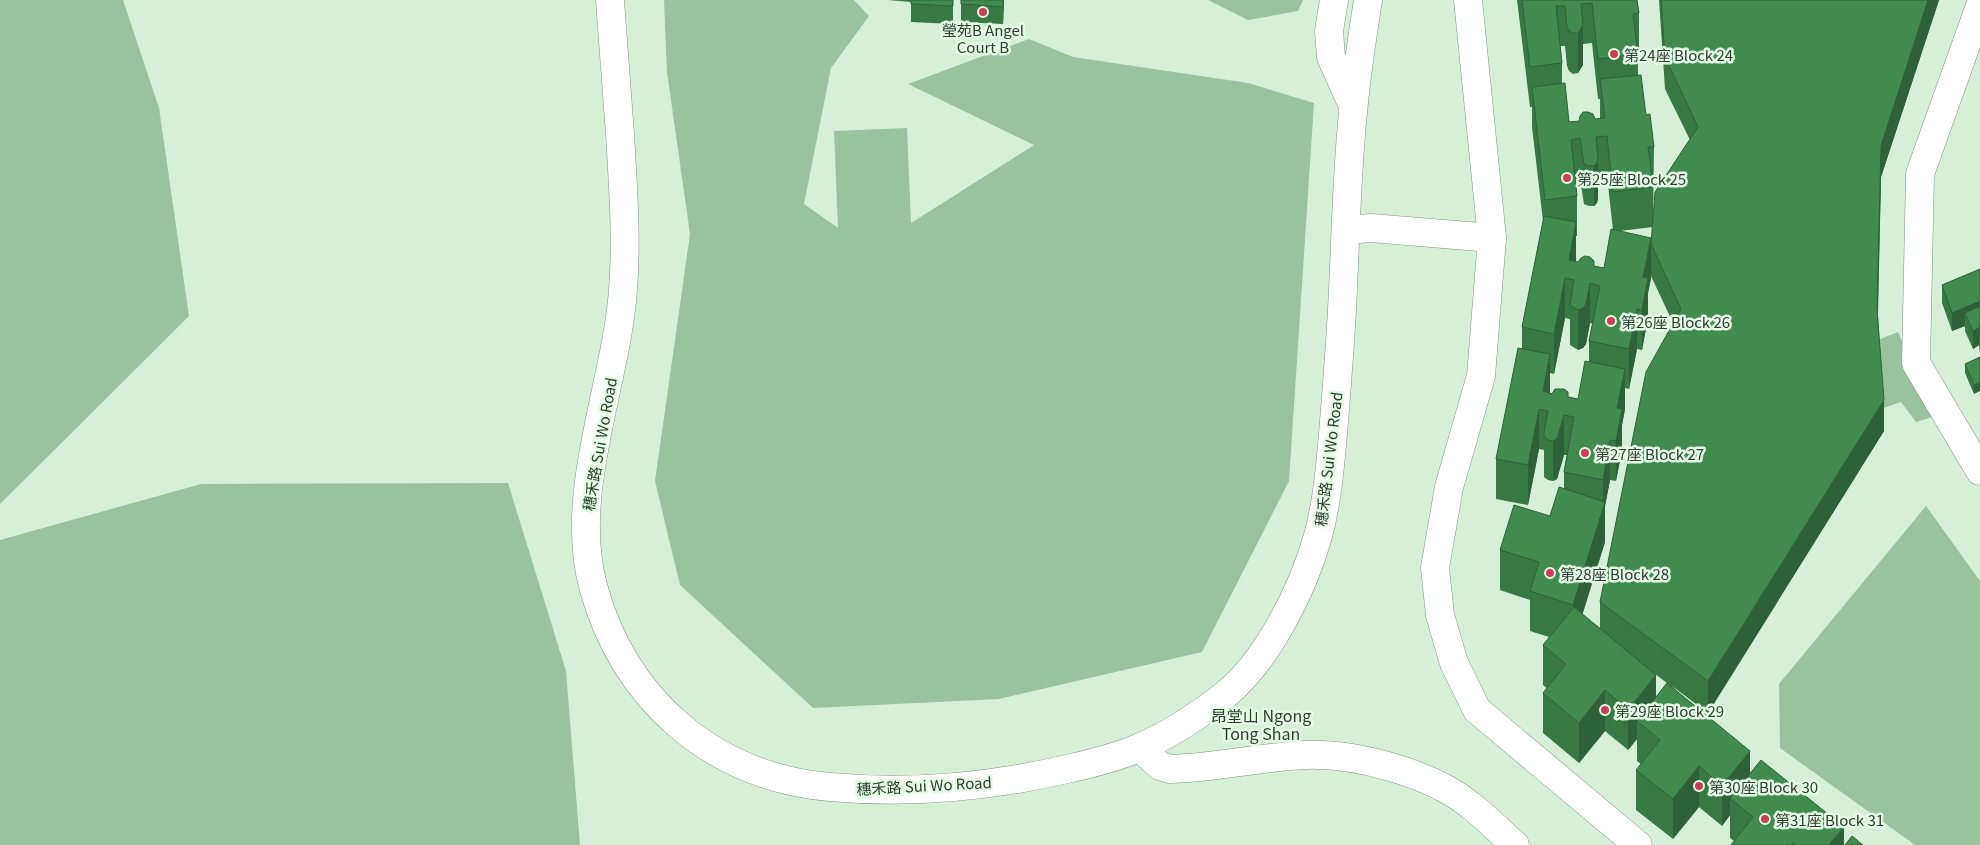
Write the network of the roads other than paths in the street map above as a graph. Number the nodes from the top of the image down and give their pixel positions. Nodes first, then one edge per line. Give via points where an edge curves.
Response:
1 (610, 0) edge
2 (1334, 0) edge
3 (1368, 0) edge
4 (1468, 0) edge
5 (1980, 6) edge
6 (1353, 106) junction
7 (1346, 230) junction
8 (1492, 238) junction
9 (1980, 471) edge
10 (1140, 748) junction
11 (1515, 845) edge
12 (1638, 845) edge

1 - 10 street, 穗禾路 Sui Wo Road via 624,192 625,264 618,330 587,490 586,540 588,564 602,612 624,660 638,680 667,715 723,757 770,776 819,786 873,789 984,784 1041,775
2 - 6 street via 1329,31 1331,57
3 - 6 street, 穗禾路 Sui Wo Road
4 - 8 street
5 - 9 street via 1920,174 1916,363
6 - 7 street, 穗禾路 Sui Wo Road
7 - 8 street via 1371,228
7 - 10 street, 穗禾路 Sui Wo Road via 1340,353 1328,488 1306,574 1274,636 1228,693
8 - 12 street via 1481,376 1449,487 1435,568 1440,615 1454,663 1477,710
10 - 11 street via 1160,766 1170,769 1305,755 1334,756 1402,770 1443,788 1469,804

